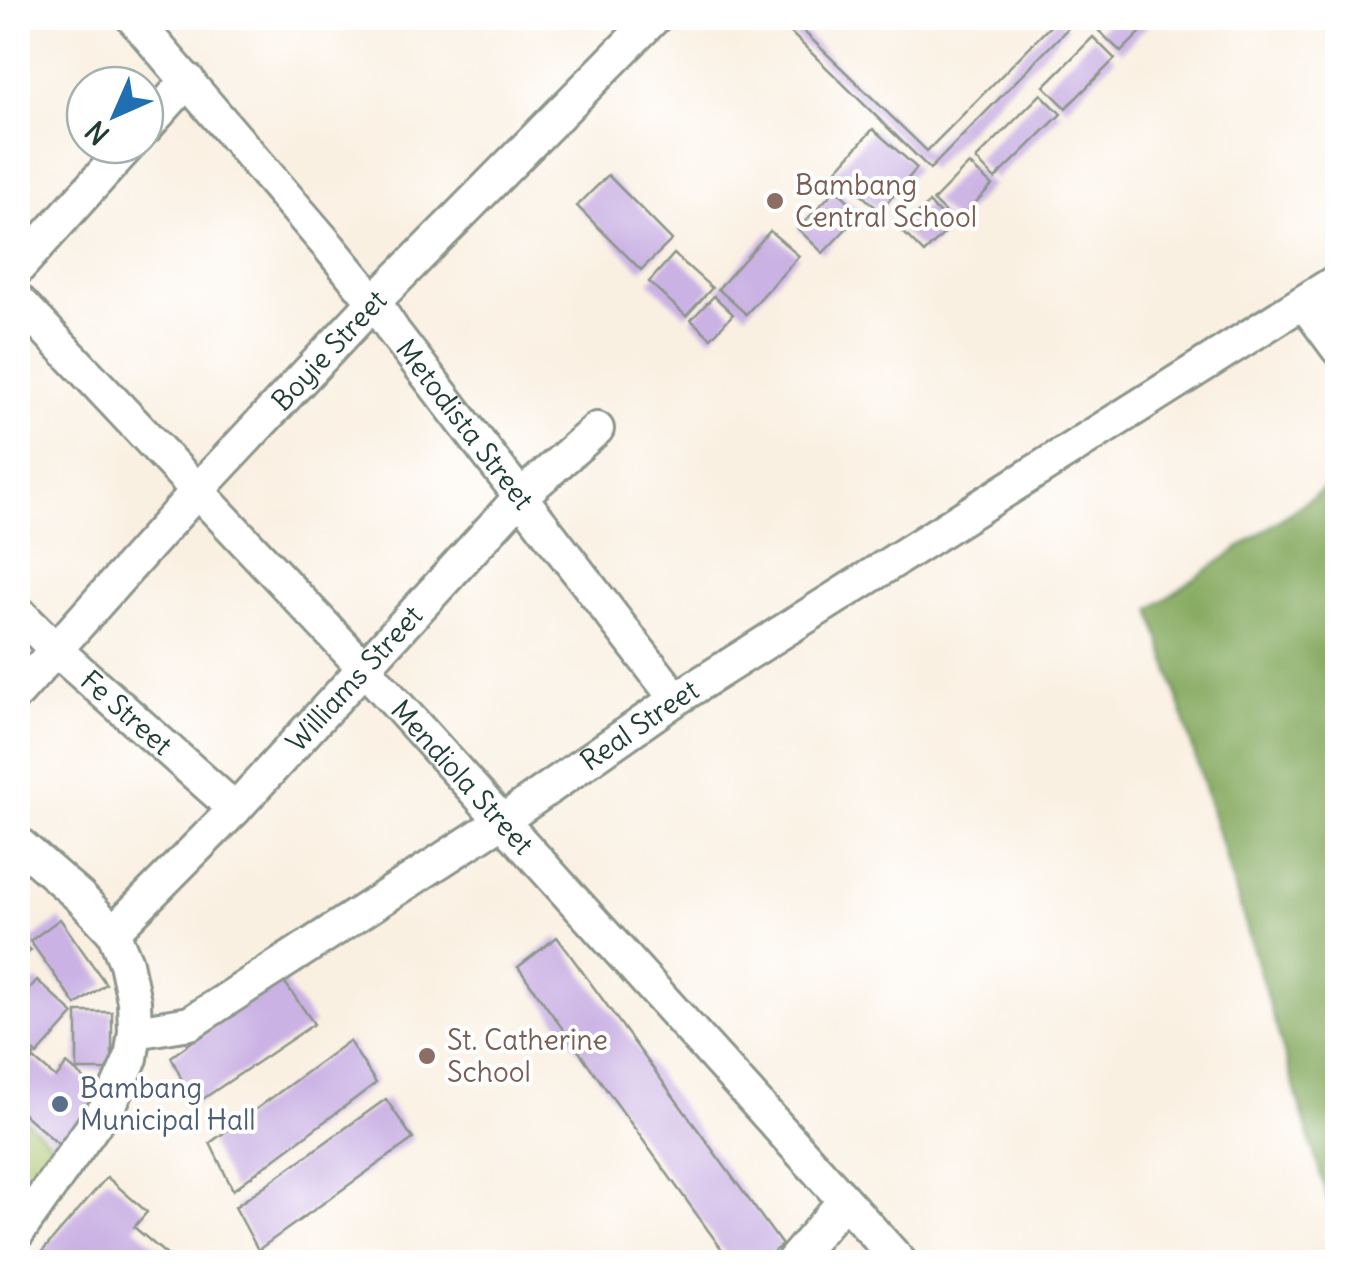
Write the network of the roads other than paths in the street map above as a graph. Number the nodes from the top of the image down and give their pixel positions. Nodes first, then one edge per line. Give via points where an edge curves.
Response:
1 (133, 18) edge
2 (654, 18) edge
3 (188, 80) junction
4 (165, 106) edge
5 (111, 165) edge
6 (18, 268) edge
7 (1338, 280) edge
8 (18, 300) edge
9 (374, 302) junction
10 (1304, 303) junction
11 (1338, 348) edge
12 (597, 429) dead end
13 (197, 492) junction
14 (522, 496) junction
15 (18, 612) edge
16 (56, 650) junction
17 (364, 668) junction
18 (18, 692) edge
19 (676, 699) junction
20 (235, 808) junction
21 (502, 822) junction
22 (18, 843) edge
23 (114, 932) junction
24 (135, 1032) junction
25 (844, 1202) junction
26 (18, 1232) edge
27 (792, 1262) edge
28 (900, 1262) edge

1 - 3 street, Metodista Street
2 - 9 street, Boyie Street
3 - 4 street
3 - 9 street, Metodista Street
5 - 6 street
7 - 10 street, Real Street
8 - 13 street, Mendiola Street
9 - 13 street, Boyie Street
9 - 14 street, Metodista Street
10 - 11 street
10 - 19 street, Real Street
12 - 14 street, Williams Street
13 - 16 street, Boyie Street
13 - 17 street, Mendiola Street
14 - 17 street, Williams Street
14 - 19 street, Metodista Street
15 - 16 street, Fe Street
16 - 18 street, Boyie Street
16 - 20 street, Fe Street
17 - 20 street, Williams Street
17 - 21 street, Mendiola Street
19 - 21 street, Real Street
20 - 23 street, Williams Street
21 - 24 street, Real Street via 190,1023
21 - 25 street, Mendiola Street
22 - 23 street
23 - 24 street via 134,1001
24 - 26 street via 113,1098
25 - 27 street
25 - 28 street, Mendiola Street

